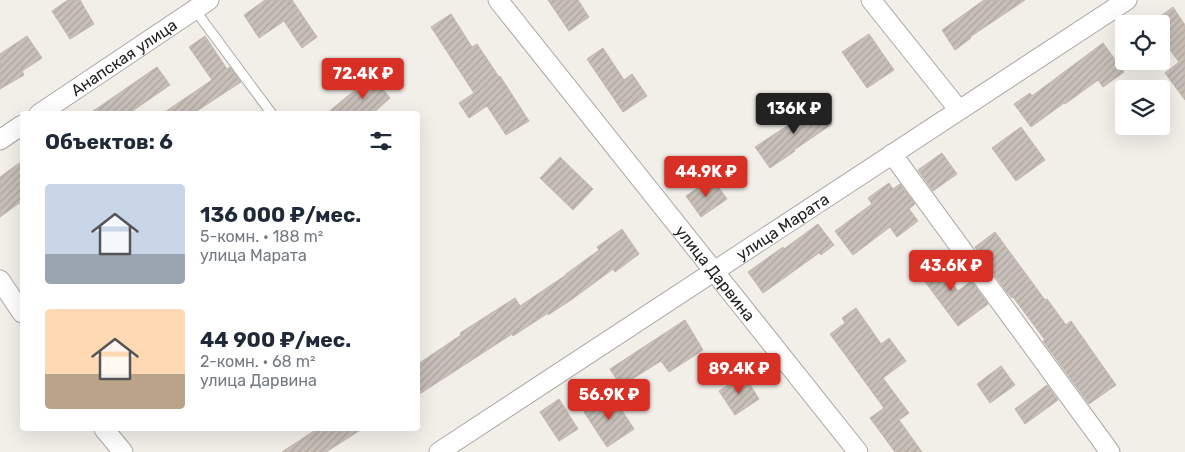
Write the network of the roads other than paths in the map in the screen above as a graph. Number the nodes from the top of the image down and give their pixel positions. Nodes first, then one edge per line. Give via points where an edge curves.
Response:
1 (498, 0) edge
2 (871, 0) edge
3 (1127, 0) edge
4 (202, 5) edge
5 (959, 110) junction
6 (44, 111) edge
7 (270, 111) edge
8 (20, 126) edge
9 (0, 140) edge
10 (892, 154) junction
11 (714, 270) junction
12 (0, 280) edge
13 (20, 310) edge
14 (106, 431) edge
15 (123, 452) edge
16 (439, 452) edge
17 (858, 452) edge
18 (1110, 452) edge

1 - 11 street, улица Дарвина
2 - 5 street
3 - 5 street, улица Марата
4 - 6 street, Анапская улица
4 - 7 lane
5 - 10 street, улица Марата
8 - 9 street
10 - 11 street, улица Марата
10 - 18 street
11 - 16 street, улица Марата
11 - 17 street, улица Дарвина
12 - 13 street
14 - 15 street

